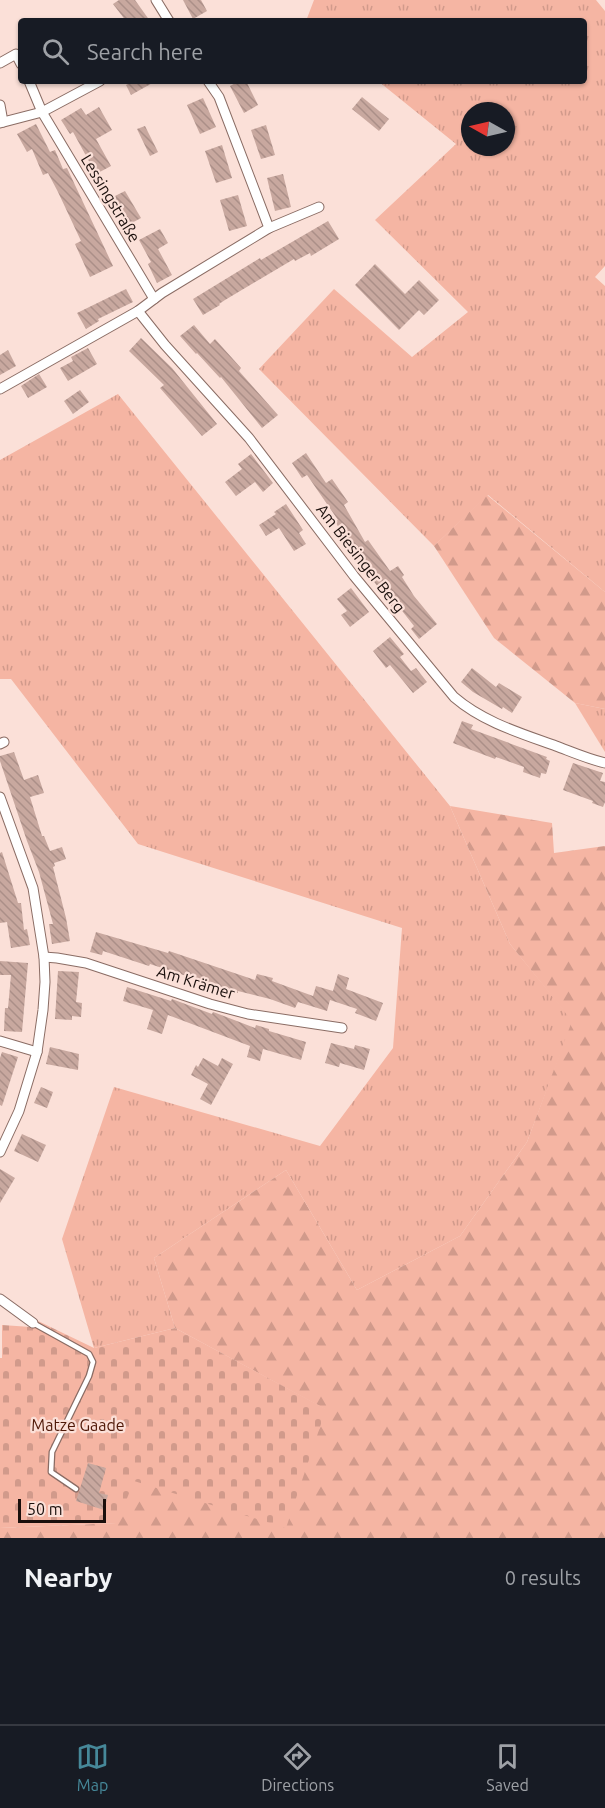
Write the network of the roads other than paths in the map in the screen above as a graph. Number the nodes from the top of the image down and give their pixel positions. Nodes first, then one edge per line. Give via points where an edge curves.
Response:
1 (156, 0) edge
2 (167, 18) edge
3 (18, 58) edge
4 (0, 63) edge
5 (30, 84) edge
6 (94, 84) edge
7 (210, 84) edge
8 (0, 105) edge
9 (42, 112) junction
10 (2, 122) edge
11 (320, 207) dead end
12 (269, 228) junction
13 (154, 299) junction
14 (138, 311) junction
15 (0, 389) edge
16 (605, 763) edge
17 (0, 797) edge
18 (44, 957) junction
19 (342, 1028) dead end
20 (0, 1041) edge
21 (37, 1052) junction
22 (0, 1152) edge
23 (0, 1299) edge
24 (33, 1323) joint
25 (76, 1489) dead end

1 - 2 street
3 - 4 street via 16,54
5 - 9 street, Lessingstraße
6 - 9 street
7 - 12 street via 219,97
8 - 10 street
9 - 10 street
9 - 13 street, Lessingstraße
11 - 12 street
12 - 13 street
13 - 14 street
14 - 15 street
14 - 16 street, Am Biesinger Berg via 249,438 354,576 454,697 482,717
17 - 18 street via 33,888
18 - 19 street, Am Krämer via 86,963 248,1014
18 - 21 street
20 - 21 street
21 - 22 street via 20,1111
23 - 24 street
24 - 25 lane via 89,1354 93,1362 52,1452 51,1472

